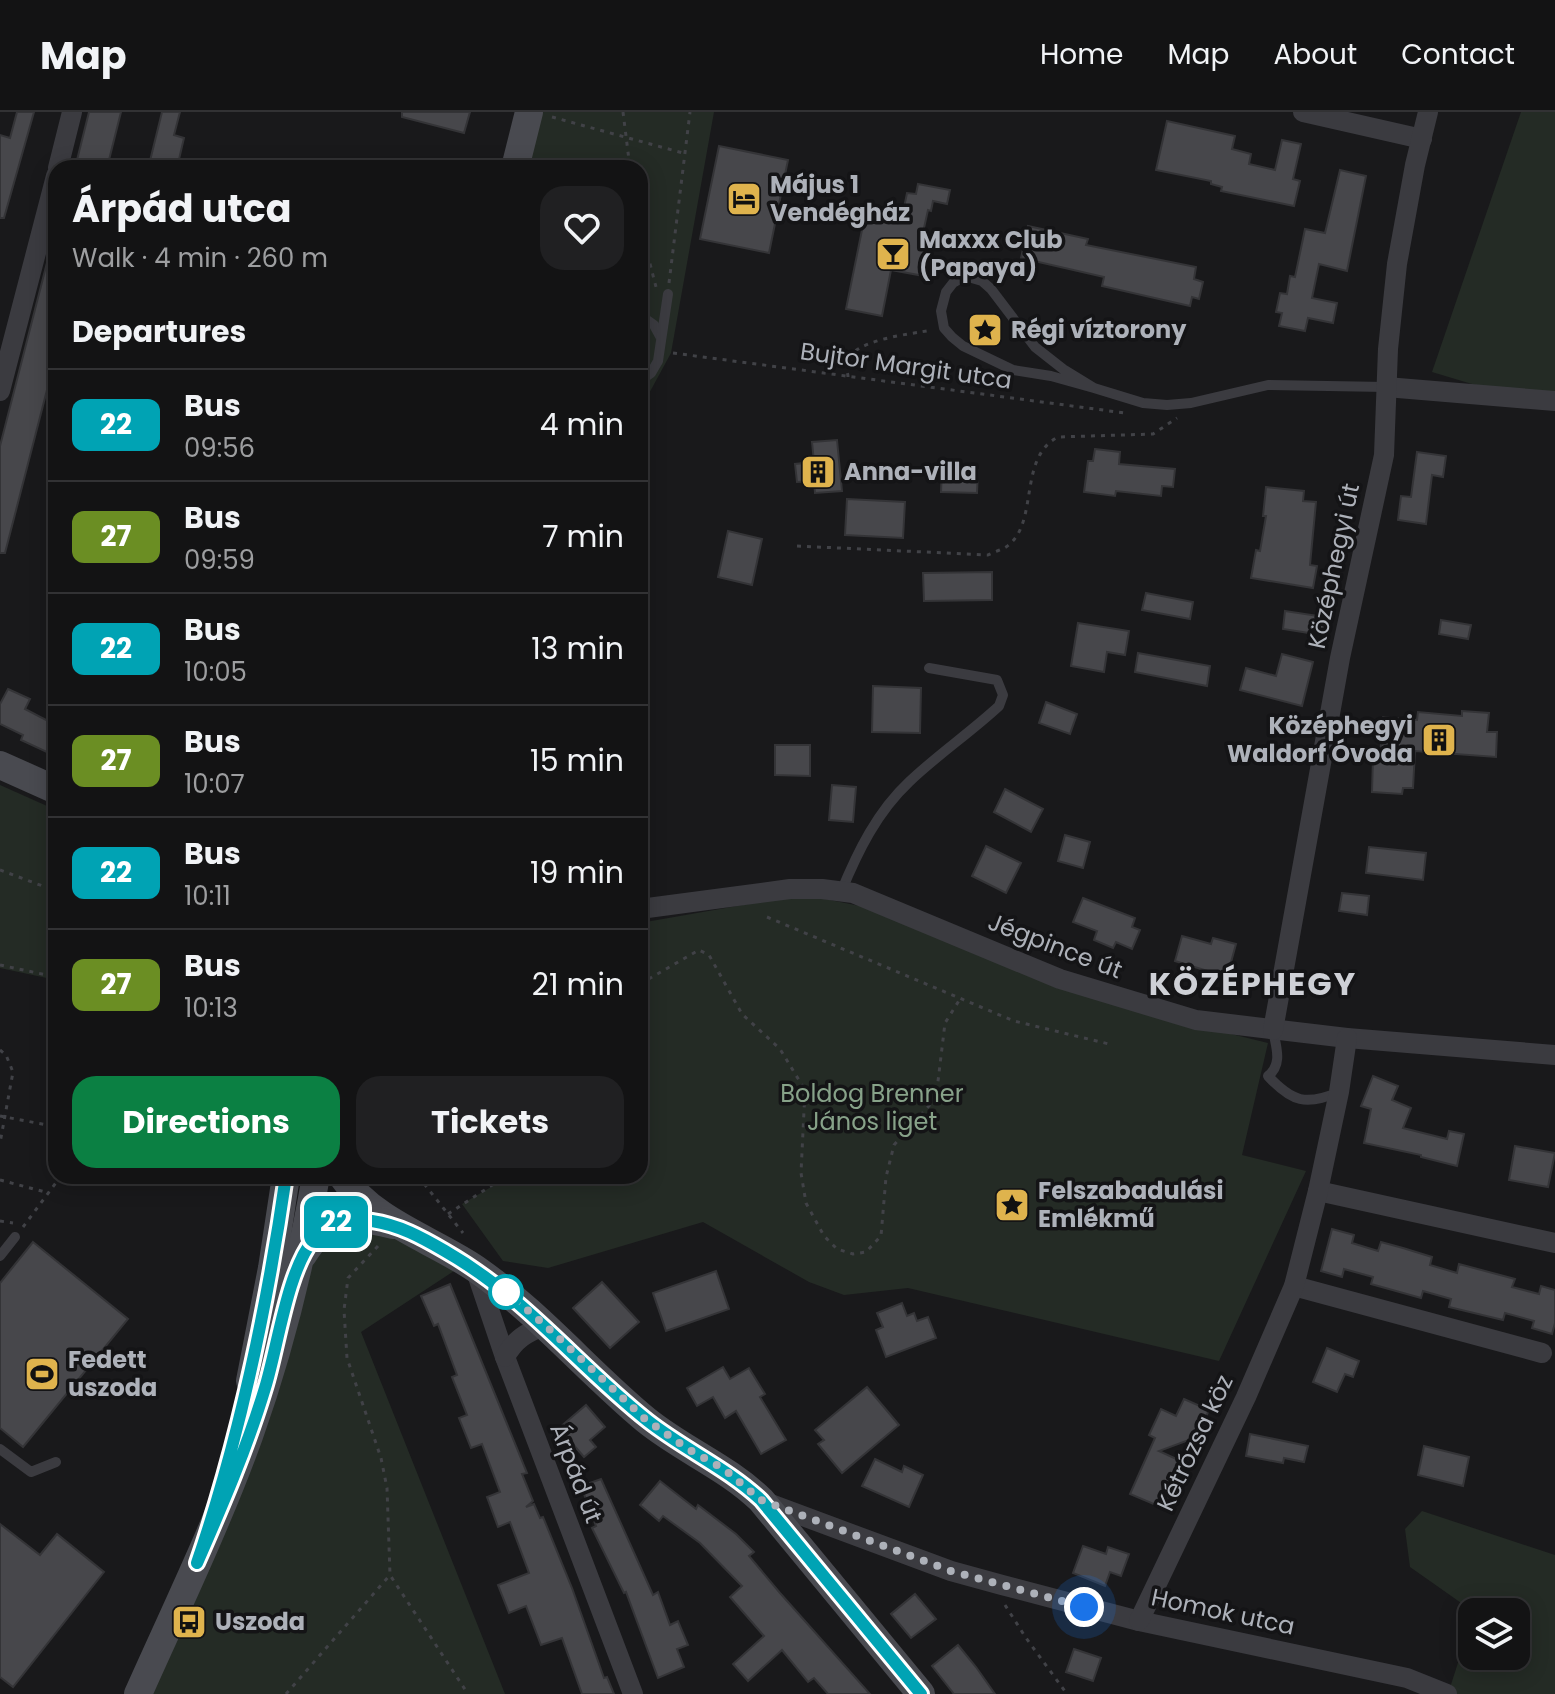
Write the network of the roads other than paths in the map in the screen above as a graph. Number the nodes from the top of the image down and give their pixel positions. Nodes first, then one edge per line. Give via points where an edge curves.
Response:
1 (72, 112) edge
2 (529, 112) edge
3 (1303, 112) edge
4 (1428, 112) edge
5 (1422, 139) junction
6 (60, 160) edge
7 (517, 160) edge
8 (47, 251) edge
9 (668, 294) road end
10 (648, 321) edge
11 (660, 336) junction
12 (648, 375) edge
13 (1386, 387) junction
14 (1094, 388) junction
15 (0, 391) edge
16 (1555, 401) edge
17 (929, 668) dead end
18 (0, 765) edge
19 (48, 786) edge
20 (841, 892) junction
21 (648, 908) edge
22 (1273, 1030) junction
23 (1346, 1046) junction
24 (1555, 1055) edge
25 (1339, 1092) junction
26 (349, 1184) edge
27 (285, 1185) edge
28 (314, 1188) edge
29 (1318, 1191) junction
30 (356, 1219) junction
31 (391, 1235) junction
32 (15, 1237) road end
33 (1555, 1243) edge
34 (0, 1256) edge
35 (297, 1267) junction
36 (475, 1268) junction
37 (1294, 1286) junction
38 (545, 1325) junction
39 (1542, 1353) dead end
40 (505, 1357) junction
41 (0, 1449) edge
42 (56, 1462) dead end
43 (761, 1500) junction
44 (197, 1563) junction
45 (1139, 1621) junction
46 (138, 1694) edge
47 (633, 1694) edge
48 (921, 1694) edge
49 (1447, 1694) edge

1 - 6 street
2 - 7 street
3 - 5 street
4 - 5 street, Középhegyi út
5 - 13 street, Középhegyi út via 1397,264
8 - 15 street
9 - 11 lane
10 - 11 lane
11 - 12 lane via 661,351
13 - 14 lane via 1268,385 1167,405
13 - 16 street
13 - 22 street, Középhegyi út via 1384,455 1340,658
14 - 14 lane via 1035,347 991,289 965,276 946,292 944,328 963,346 1013,370
17 - 20 lane via 997,680 1003,695 999,706 910,781 884,810 857,852
18 - 19 street
20 - 21 street, Jégpince út via 790,889
20 - 22 street, Jégpince út via 1132,1003 1196,1020
22 - 23 street, Jégpince út
22 - 25 lane via 1278,1058 1268,1076 1281,1090 1310,1101
23 - 24 street, Jégpince út
23 - 25 street, Kétrózsa köz
25 - 29 street, Kétrózsa köz
26 - 31 street
27 - 28 street
27 - 44 street via 253,1368
28 - 30 street
28 - 35 street
29 - 33 street
29 - 37 street, Kétrózsa köz
30 - 31 street
30 - 35 street via 338,1221 319,1233
31 - 36 street
32 - 34 lane
35 - 44 street via 259,1409
36 - 38 street
36 - 40 street, Árpád út
37 - 39 street
37 - 45 street, Kétrózsa köz
38 - 40 street via 513,1343
38 - 43 street via 645,1419 724,1469
40 - 47 street, Árpád út
41 - 42 lane via 31,1472
43 - 45 street, Homok utca via 951,1571
43 - 48 street
44 - 46 street
45 - 49 street, Homok utca via 1407,1678

